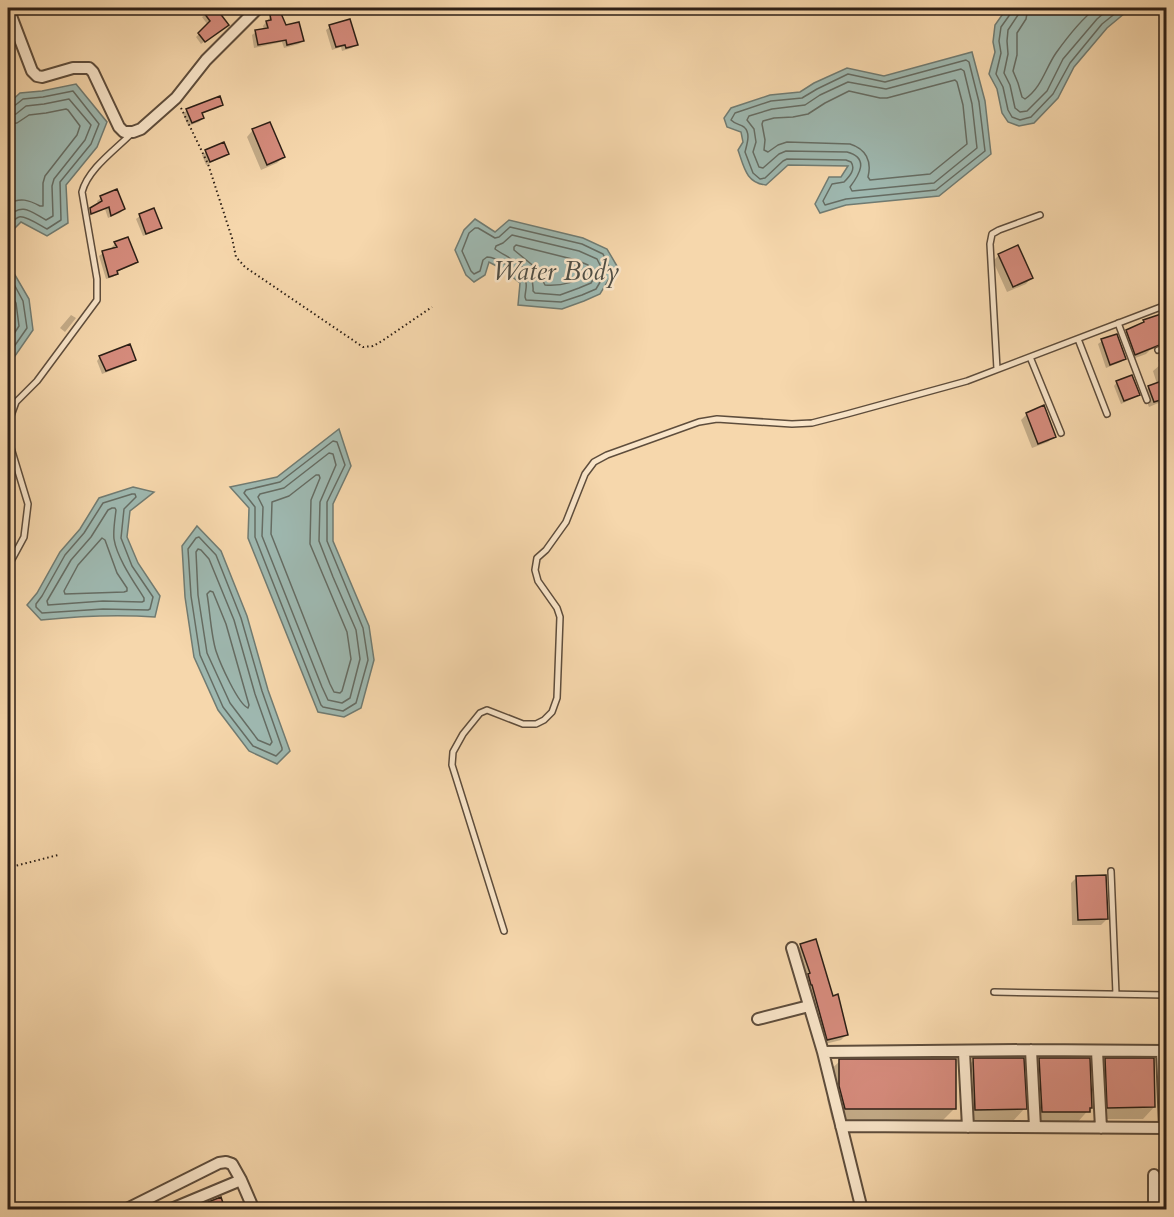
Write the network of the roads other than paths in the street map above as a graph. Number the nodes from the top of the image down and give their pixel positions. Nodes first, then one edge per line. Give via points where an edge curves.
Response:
1 (8, 8) edge
2 (258, 8) edge
3 (133, 132) junction
4 (1040, 215) dead end
5 (1167, 305) edge
6 (1118, 323) junction
7 (1078, 339) junction
8 (1167, 347) edge
9 (1158, 350) dead end
10 (1030, 357) junction
11 (997, 369) junction
12 (1147, 400) dead end
13 (1107, 414) dead end
14 (1061, 433) dead end
15 (8, 563) edge
16 (1111, 871) dead end
17 (504, 931) dead end
18 (792, 948) dead end
19 (994, 992) dead end
20 (1116, 994) junction
21 (1167, 995) edge
22 (809, 1006) junction
23 (758, 1019) dead end
24 (1031, 1050) junction
25 (1097, 1051) junction
26 (1164, 1051) edge
27 (823, 1052) junction
28 (964, 1052) junction
29 (841, 1126) junction
30 (968, 1127) junction
31 (1035, 1127) junction
32 (1101, 1128) junction
33 (1166, 1128) edge
34 (1154, 1175) dead end
35 (241, 1180) junction
36 (125, 1209) edge
37 (169, 1209) edge
38 (254, 1209) edge
39 (862, 1209) edge
40 (1154, 1209) edge

1 - 3 street via 37,76 89,68 119,127 124,132
2 - 3 street via 206,60 176,98
3 - 15 lane via 91,173 82,192 97,300 37,381 16,402 9,421 11,448 28,504 24,537
4 - 11 lane via 992,234
5 - 6 lane
6 - 7 lane
6 - 12 lane
7 - 10 lane
7 - 13 lane
8 - 9 lane
10 - 11 lane
10 - 14 lane
11 - 17 lane via 967,381 812,423 699,422 594,462 585,474 566,522 537,558 538,581 560,617 557,698 552,712 536,724 523,724 487,710 463,734 453,752 452,765
16 - 20 lane
18 - 22 street
19 - 20 lane
20 - 21 lane
22 - 23 street
22 - 27 street
24 - 25 street
24 - 28 street
24 - 31 street
25 - 26 street
25 - 32 street
26 - 33 street
27 - 28 street
27 - 29 street
28 - 30 street
29 - 30 street
29 - 39 street
30 - 31 street
31 - 32 street
32 - 33 street
34 - 40 street
35 - 36 street via 231,1164 219,1163
35 - 37 street
35 - 38 street

